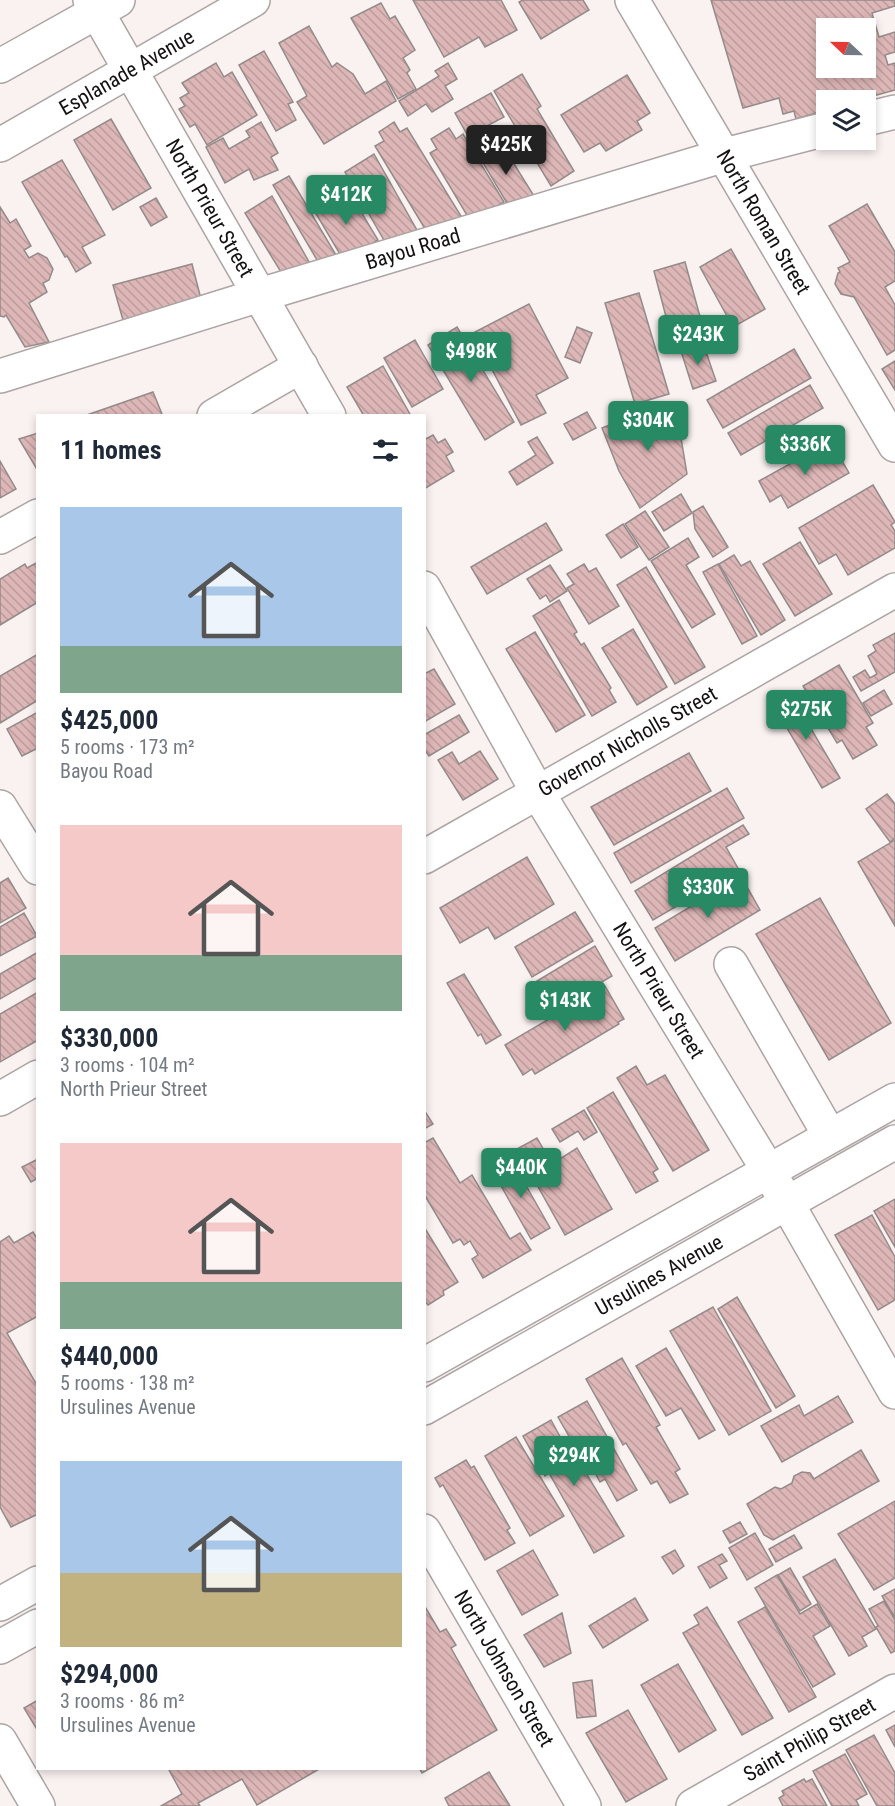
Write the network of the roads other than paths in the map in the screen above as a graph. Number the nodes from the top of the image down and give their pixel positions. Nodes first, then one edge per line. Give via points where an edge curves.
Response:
1 (254, 0) edge
2 (632, 0) edge
3 (102, 4) edge
4 (0, 66) edge
5 (131, 71) junction
6 (895, 112) edge
7 (876, 117) edge
8 (816, 132) edge
9 (0, 146) edge
10 (725, 155) junction
11 (260, 295) junction
12 (301, 366) junction
13 (0, 376) edge
14 (217, 414) edge
15 (327, 414) edge
16 (895, 445) edge
17 (36, 517) edge
18 (0, 537) edge
19 (895, 590) edge
20 (426, 592) edge
21 (538, 793) junction
22 (0, 807) edge
23 (426, 856) edge
24 (36, 865) edge
25 (731, 964) dead end
26 (36, 1078) edge
27 (0, 1099) edge
28 (895, 1100) edge
29 (830, 1136) junction
30 (895, 1142) edge
31 (768, 1170) junction
32 (787, 1203) junction
33 (426, 1364) edge
34 (895, 1392) edge
35 (426, 1407) edge
36 (426, 1534) edge
37 (36, 1584) edge
38 (0, 1604) edge
39 (36, 1627) edge
40 (0, 1647) edge
41 (895, 1691) edge
42 (0, 1740) edge
43 (38, 1806) edge
44 (584, 1806) edge
45 (693, 1806) edge

1 - 5 street, Esplanade Avenue
2 - 10 street, North Roman Street
3 - 4 street
3 - 5 street, North Prieur Street
5 - 9 street, Esplanade Avenue
5 - 11 street, North Prieur Street
6 - 7 street
8 - 10 street, Bayou Road
10 - 11 street, Bayou Road
10 - 16 street, North Roman Street
11 - 12 street, North Prieur Street
11 - 13 street, Bayou Road
12 - 14 street
12 - 15 street, North Prieur Street
17 - 18 street
19 - 21 street, Governor Nicholls Street
20 - 21 street, North Prieur Street
21 - 23 street, Governor Nicholls Street
21 - 31 street, North Prieur Street
22 - 24 street
25 - 29 street
26 - 27 street
28 - 29 street, Ursulines Avenue
29 - 31 street, Ursulines Avenue
30 - 32 street, Ursulines Avenue
31 - 32 street, North Prieur Street
31 - 33 street, Ursulines Avenue
32 - 34 street, North Prieur Street
32 - 35 street, Ursulines Avenue
36 - 44 street, North Johnson Street
37 - 38 street
39 - 40 street
41 - 45 street, Saint Philip Street
42 - 43 street

